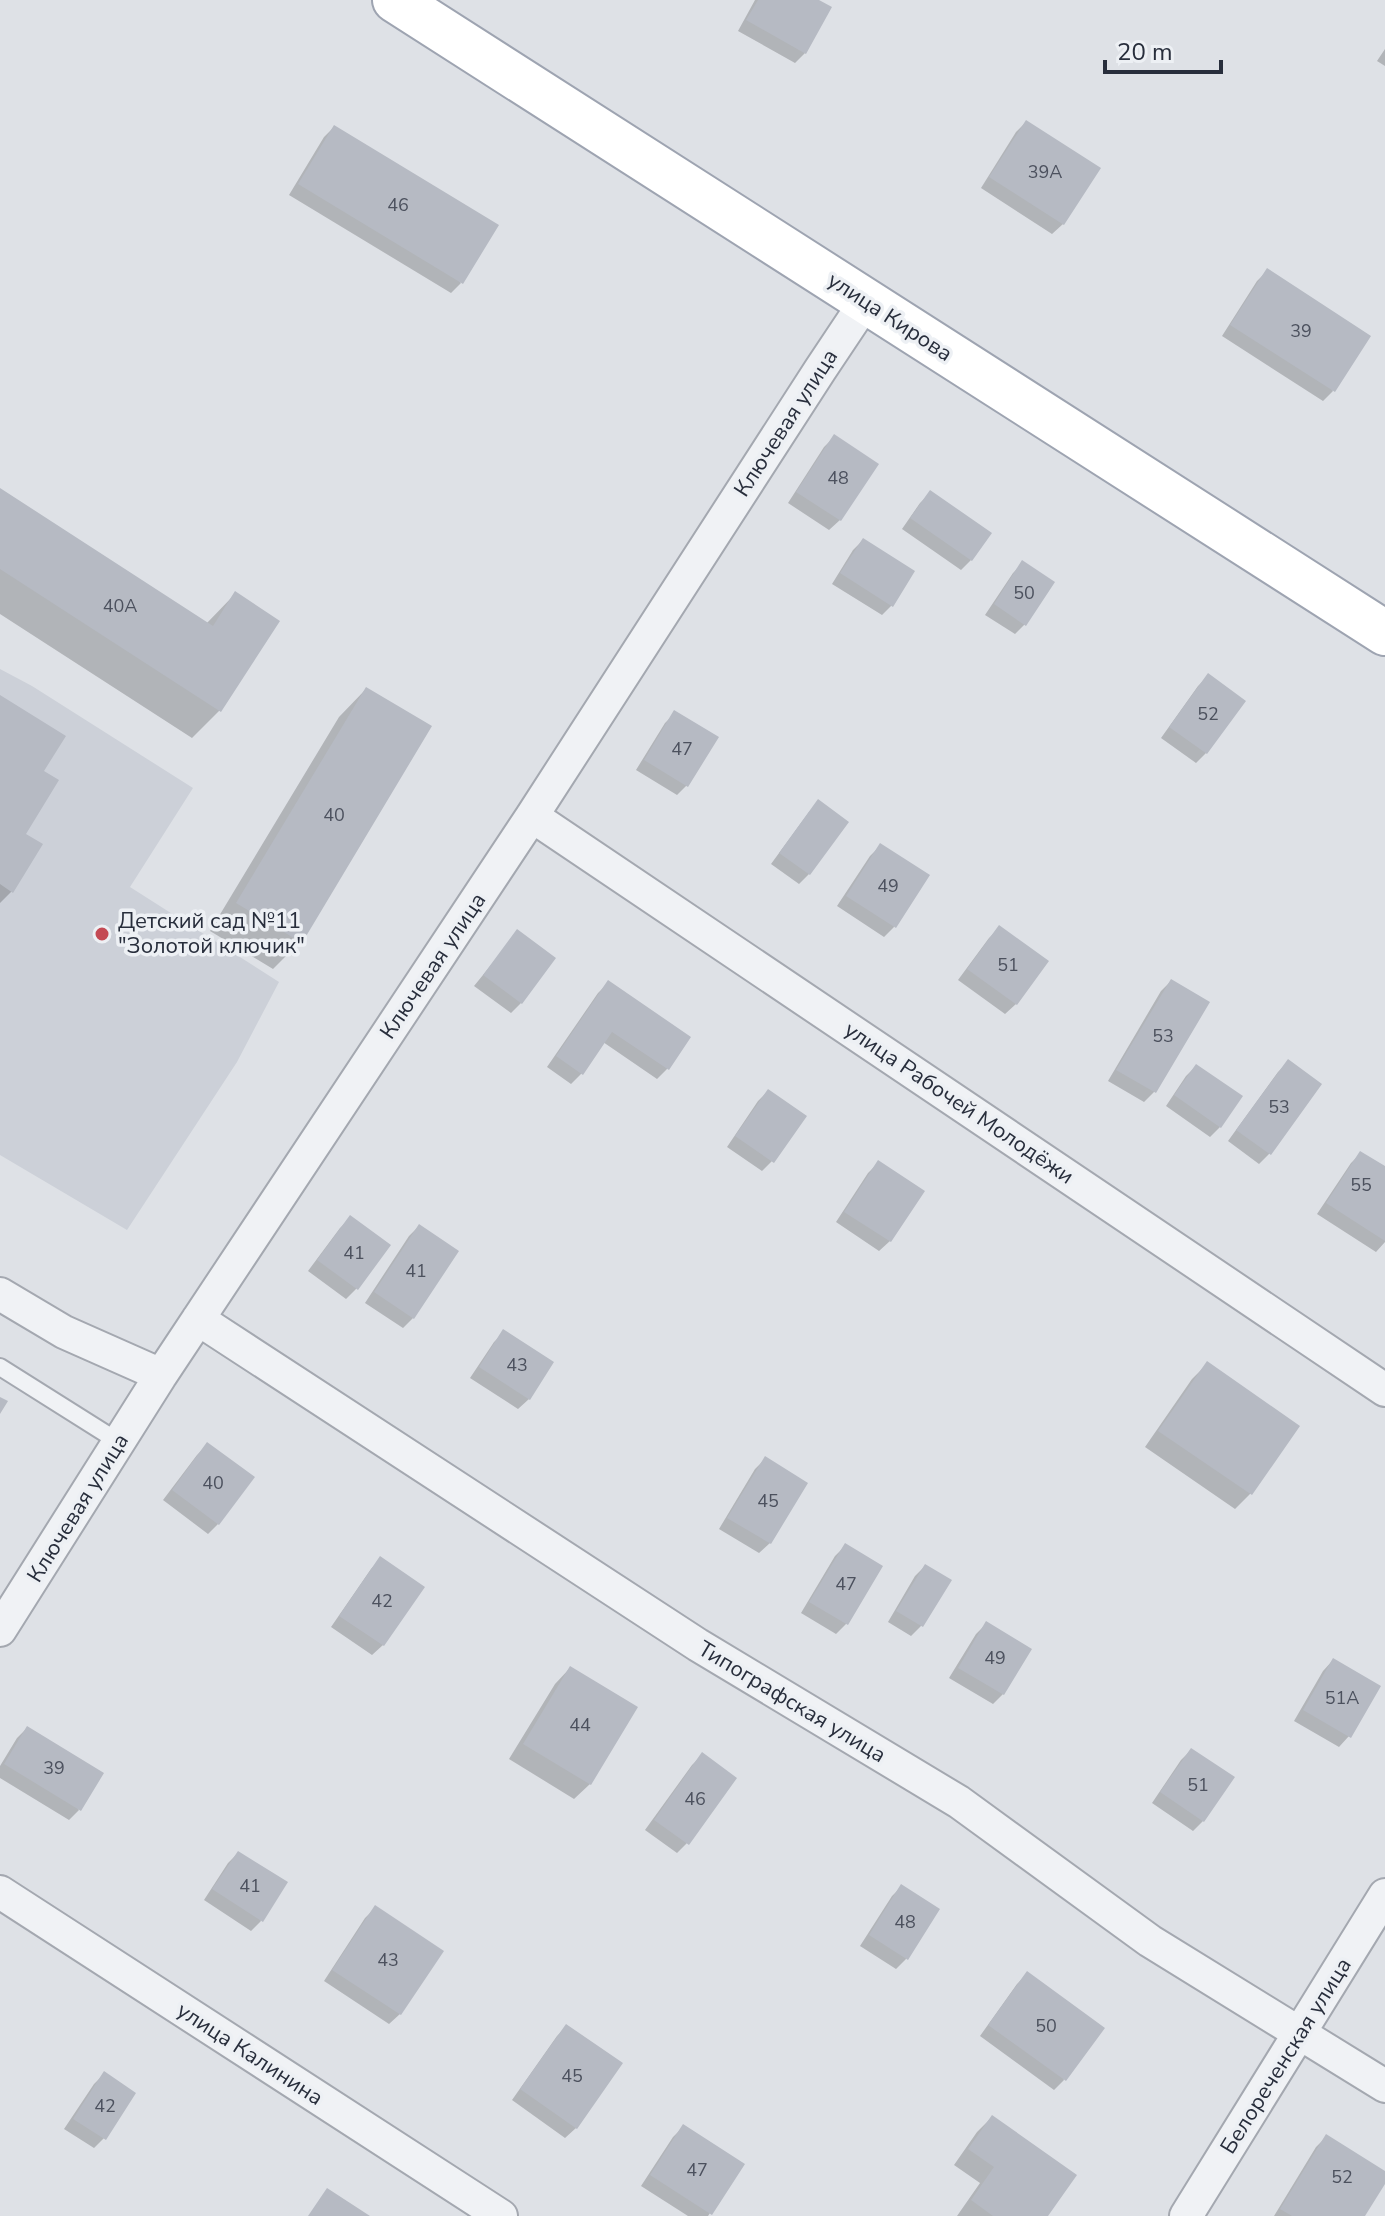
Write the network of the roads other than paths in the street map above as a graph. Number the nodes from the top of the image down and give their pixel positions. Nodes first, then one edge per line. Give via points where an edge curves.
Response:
1 (395, 0) edge
2 (866, 301) junction
3 (1385, 633) edge
4 (532, 816) junction
5 (0, 1294) edge
6 (198, 1319) junction
7 (0, 1367) edge
8 (161, 1375) junction
9 (1385, 1390) edge
10 (119, 1442) junction
11 (0, 1630) edge
12 (0, 1892) edge
13 (1385, 1895) edge
14 (1301, 2033) junction
15 (1385, 2086) edge
16 (501, 2216) edge
17 (1186, 2216) edge

1 - 2 main road, улица Кирова
2 - 3 main road, улица Кирова
2 - 4 street, Ключевая улица
4 - 6 street, Ключевая улица
4 - 9 street, улица Рабочей Молодёжи
5 - 8 street via 64,1332
6 - 8 street, Ключевая улица
6 - 14 street, Типографская улица via 698,1645 959,1802 1150,1941
7 - 10 lane
8 - 10 street, Ключевая улица
10 - 11 street, Ключевая улица
12 - 16 street, улица Калинина
13 - 14 street, Белореченская улица
14 - 15 street, Типографская улица
14 - 17 street, Белореченская улица

